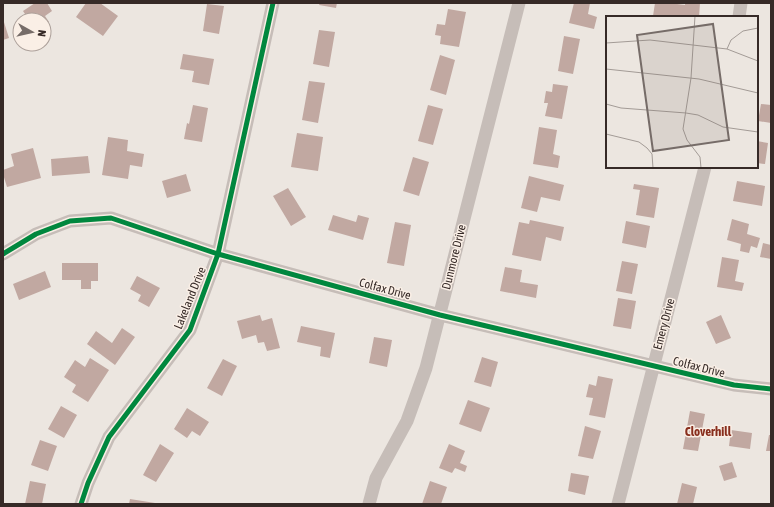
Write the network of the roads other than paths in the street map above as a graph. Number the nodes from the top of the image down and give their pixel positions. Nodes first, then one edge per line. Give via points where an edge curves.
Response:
1 (273, 3) edge
2 (519, 3) edge
3 (741, 3) edge
4 (739, 16) edge
5 (705, 168) edge
6 (3, 254) edge
7 (218, 254) junction
8 (440, 315) junction
9 (654, 366) junction
10 (771, 389) edge
11 (81, 504) edge
12 (369, 504) edge
13 (618, 504) edge

1 - 7 street, Lakeland Drive
2 - 8 street, Dunmore Drive
3 - 4 street
5 - 9 street, Emery Drive
6 - 7 street, Colfax Drive via 36,234 70,221 111,218
7 - 8 street, Colfax Drive
7 - 11 street, Lakeland Drive via 190,330 109,437
8 - 9 street, Colfax Drive
8 - 12 street, Dunmore Drive via 426,368 407,421 376,478
9 - 10 street, Colfax Drive via 734,385
9 - 13 street, Emery Drive

